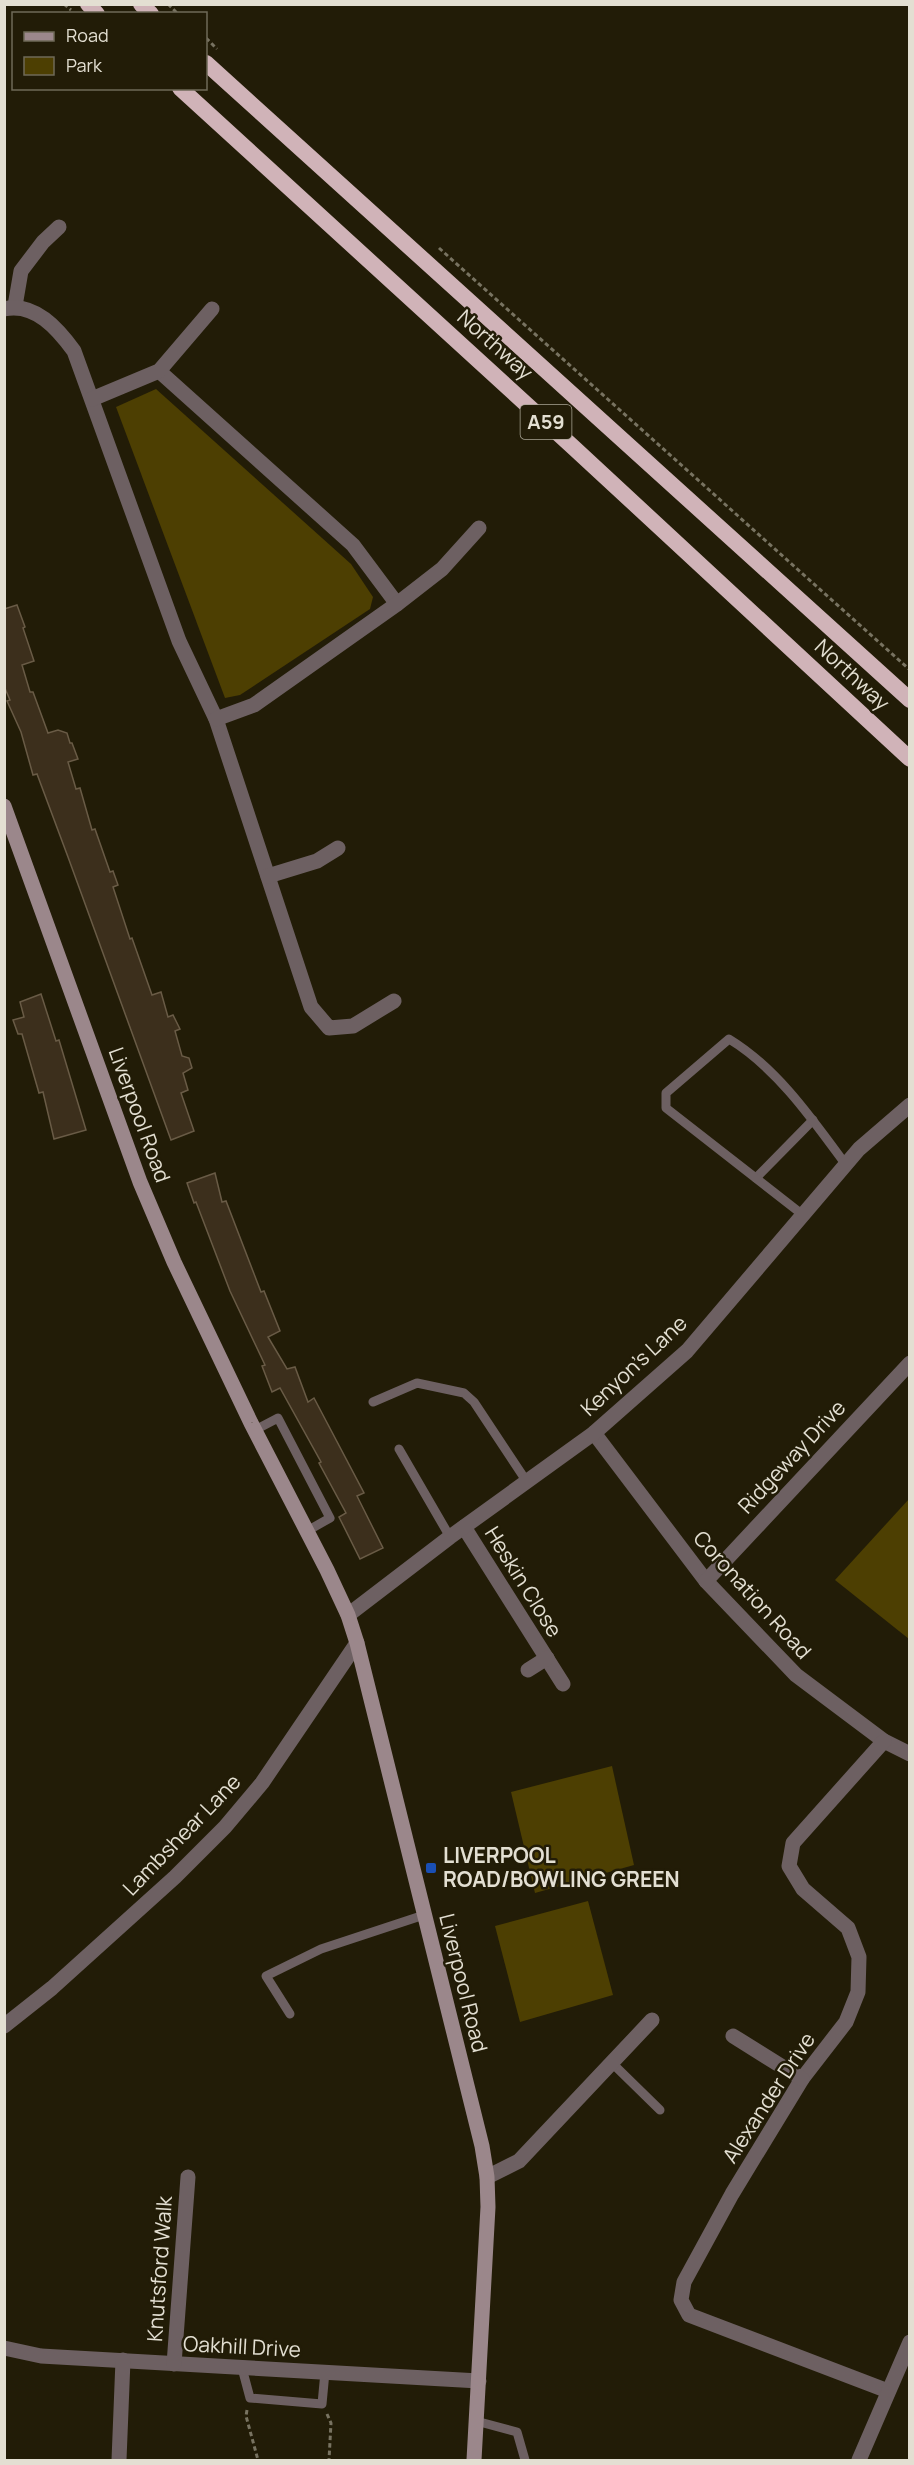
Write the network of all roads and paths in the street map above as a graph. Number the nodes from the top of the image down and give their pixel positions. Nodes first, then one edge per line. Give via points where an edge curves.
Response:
1 (207, 39) edge
2 (222, 53) dead end
3 (207, 64) edge
4 (182, 90) edge
5 (59, 227) dead end
6 (435, 245) dead end
7 (10, 308) edge
8 (212, 309) dead end
9 (159, 371) junction
10 (92, 399) junction
11 (479, 528) dead end
12 (398, 604) junction
13 (909, 670) edge
14 (909, 700) edge
15 (216, 718) junction
16 (909, 759) edge
17 (4, 806) edge
18 (338, 848) dead end
19 (268, 876) junction
20 (394, 1002) dead end
21 (909, 1105) edge
22 (813, 1120) junction
23 (846, 1165) junction
24 (756, 1178) junction
25 (803, 1215) junction
26 (909, 1363) edge
27 (373, 1402) dead end
28 (255, 1430) junction
29 (594, 1433) junction
30 (399, 1449) dead end
31 (526, 1482) junction
32 (464, 1527) junction
33 (307, 1531) junction
34 (450, 1537) junction
35 (706, 1581) junction
36 (348, 1616) junction
37 (357, 1643) junction
38 (547, 1658) junction
39 (528, 1670) dead end
40 (563, 1684) dead end
41 (884, 1741) junction
42 (909, 1754) edge
43 (424, 1915) junction
44 (290, 2014) dead end
45 (652, 2020) dead end
46 (4, 2026) edge
47 (733, 2036) dead end
48 (612, 2063) junction
49 (802, 2079) junction
50 (660, 2110) dead end
51 (487, 2176) junction
52 (188, 2177) dead end
53 (909, 2342) edge
54 (4, 2348) edge
55 (123, 2360) junction
56 (174, 2364) junction
57 (242, 2368) junction
58 (325, 2372) junction
59 (479, 2381) junction
60 (888, 2391) junction
61 (250, 2398) junction
62 (322, 2404) junction
63 (476, 2421) junction
64 (119, 2460) edge
65 (258, 2460) edge
66 (329, 2460) edge
67 (474, 2460) edge
68 (525, 2460) edge
69 (859, 2460) edge

1 - 2 path
3 - 14 highway, Northway / A59
4 - 16 highway, Northway / A59
5 - 7 street via 21,271
6 - 13 path
7 - 10 street via 35,313 56,326 74,351
8 - 9 street
9 - 10 street
9 - 12 street via 353,545
10 - 15 street via 179,641
11 - 12 street via 442,569
12 - 15 street via 254,705
15 - 19 street
17 - 28 main road, Liverpool Road via 140,1182
18 - 19 street via 317,861
19 - 20 street via 311,1007 329,1028 353,1026
21 - 23 street, Kenyon's Lane
22 - 23 lane
22 - 24 lane
22 - 24 lane via 789,1091 729,1039 666,1093 666,1107
23 - 25 street, Kenyon's Lane
24 - 25 lane
25 - 29 street, Kenyon's Lane via 687,1351
26 - 35 street, Ridgeway Drive
27 - 31 lane via 417,1383 464,1393 474,1402
28 - 33 main road, Liverpool Road
28 - 33 lane via 278,1418 330,1518
29 - 31 street, Kenyon's Lane
29 - 35 street, Coronation Road
30 - 34 lane
31 - 32 street, Kenyon's Lane
32 - 34 street, Kenyon's Lane
32 - 38 street, Heskin Close
33 - 36 main road, Liverpool Road
34 - 36 street, Kenyon's Lane
35 - 41 street, Coronation Road via 796,1675
36 - 37 main road, Liverpool Road
37 - 43 main road, Liverpool Road
37 - 46 street, Lambshear Lane via 262,1783 225,1827 52,1988
38 - 39 street, Heskin Close
38 - 40 street, Heskin Close
41 - 42 street, Coronation Road
41 - 49 street, Alexander Drive via 793,1843 789,1866 803,1889 848,1928 859,1957 858,1992 846,2022
43 - 44 lane via 321,1949 266,1976
43 - 51 main road, Liverpool Road
45 - 48 street
47 - 49 street
48 - 50 lane
48 - 51 street via 519,2162
49 - 60 street, Alexander Drive via 732,2194 684,2282 681,2300 689,2315
51 - 59 main road, Liverpool Road
52 - 56 street, Knutsford Walk
53 - 60 street
54 - 55 street, Oakhill Drive via 41,2356
55 - 56 street, Oakhill Drive
55 - 64 street
56 - 57 street, Oakhill Drive
57 - 58 street, Oakhill Drive
57 - 61 lane
58 - 59 street, Oakhill Drive
58 - 62 lane
59 - 63 main road, Liverpool Road
60 - 69 street
61 - 62 lane
61 - 65 path via 246,2416
62 - 66 path via 331,2423
63 - 67 main road, Liverpool Road
63 - 68 lane via 517,2432

